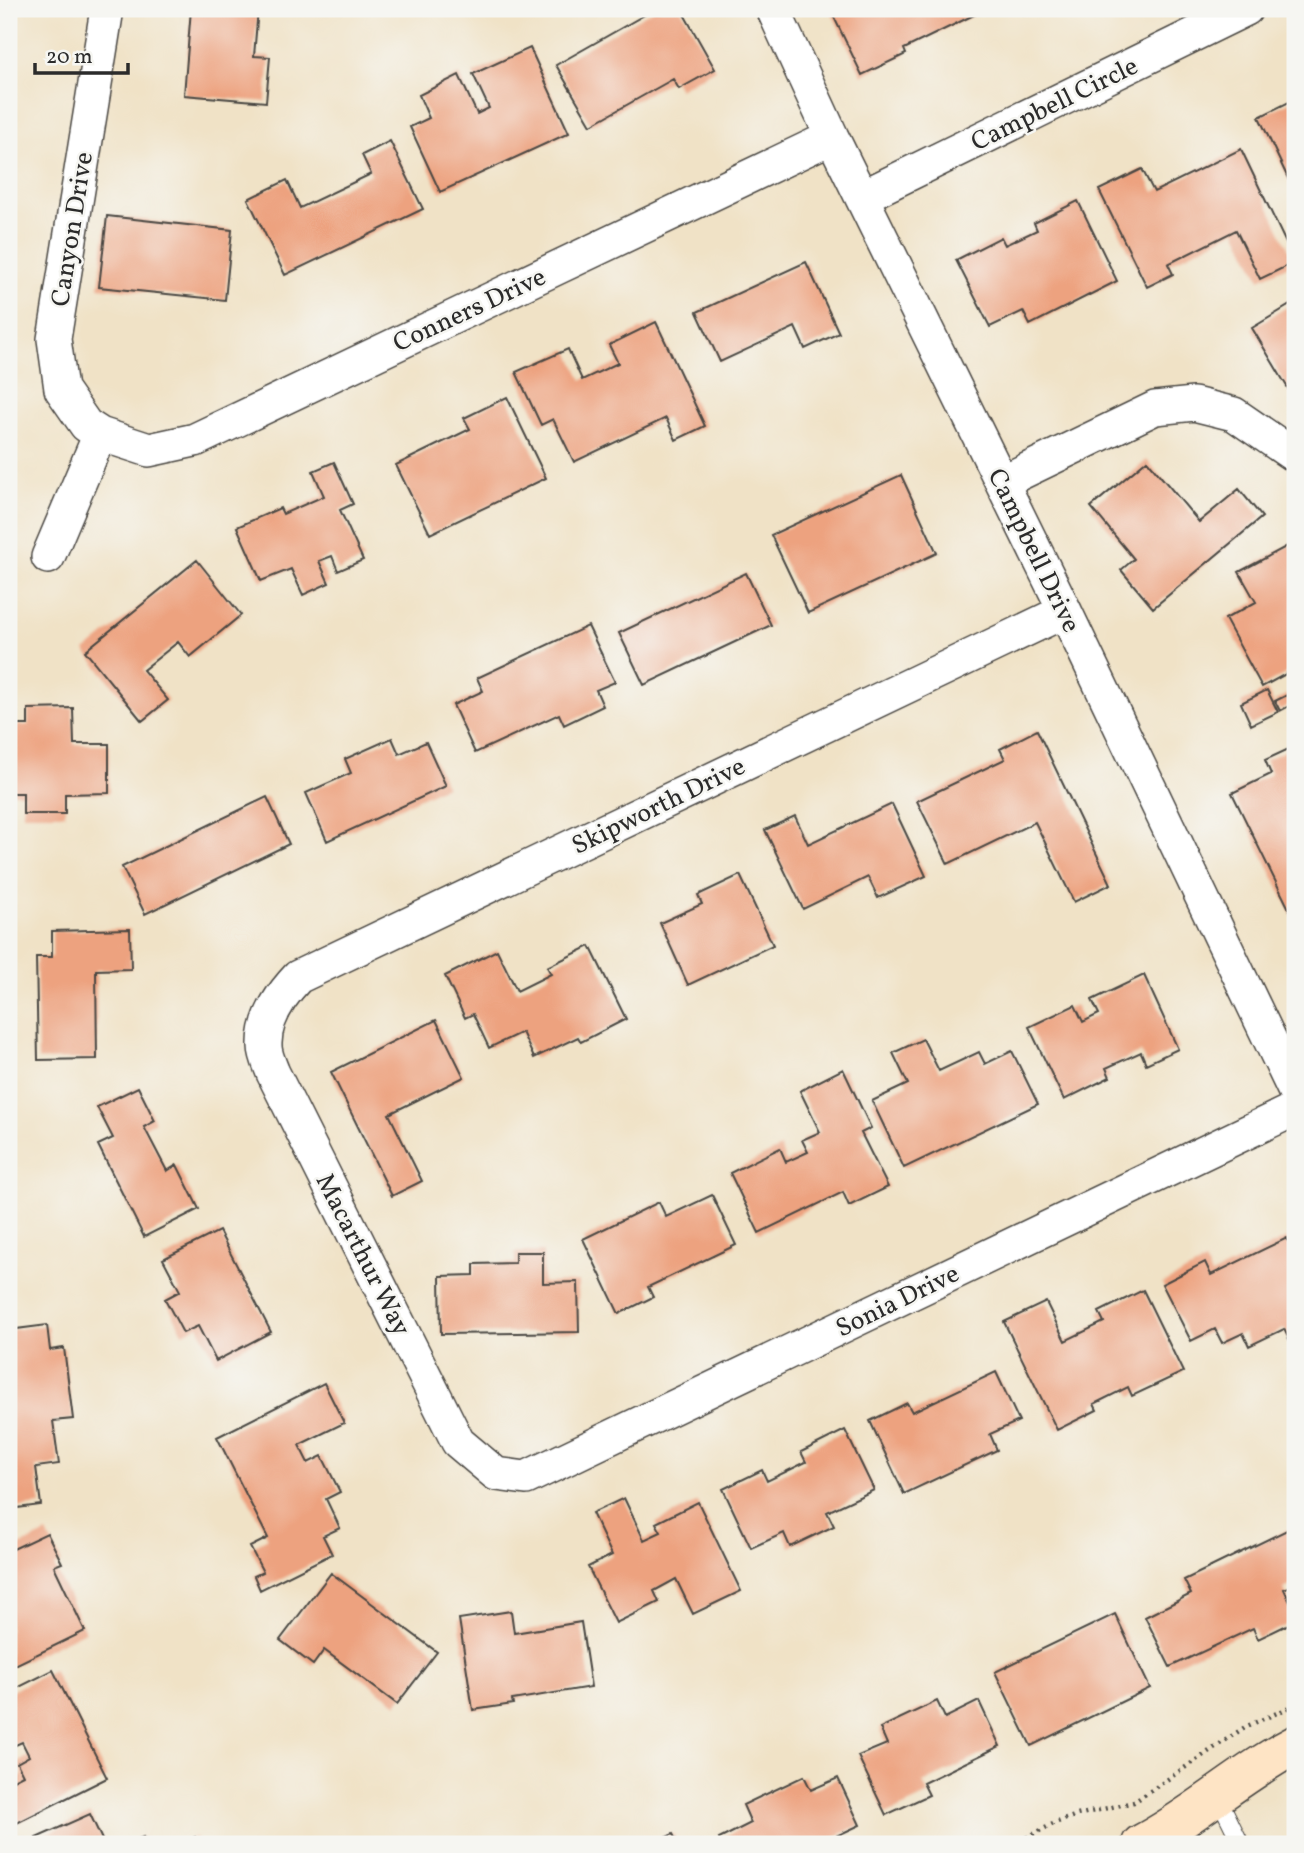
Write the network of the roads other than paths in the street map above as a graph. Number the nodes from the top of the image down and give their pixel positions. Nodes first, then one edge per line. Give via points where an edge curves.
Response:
1 (107, 9) edge
2 (773, 9) edge
3 (1246, 9) edge
4 (832, 137) junction
5 (862, 197) junction
6 (100, 434) junction
7 (1295, 456) edge
8 (1002, 482) junction
9 (48, 557) dead end
10 (1065, 611) junction
11 (269, 1018) joint
12 (1295, 1092) edge
13 (1295, 1109) edge
14 (496, 1474) joint
15 (1295, 1745) edge
16 (1217, 1795) junction
17 (1141, 1844) edge
18 (1241, 1844) edge

1 - 6 street, Canyon Drive via 54,339 61,388 86,425
2 - 4 street, Campbell Drive
3 - 5 street, Campbell Circle
4 - 5 street, Campbell Drive
4 - 6 street, Conners Drive via 195,440 149,450
5 - 8 street, Campbell Drive
6 - 9 street
7 - 8 street via 1234,414 1194,404 1155,408
8 - 10 street, Campbell Drive
10 - 11 street, Skipworth Drive via 298,977
10 - 12 street, Campbell Drive
11 - 14 street, Macarthur Way via 265,1047 285,1098 458,1442
13 - 14 street, Sonia Drive via 526,1478
15 - 16 main road
16 - 17 main road
16 - 18 lane

